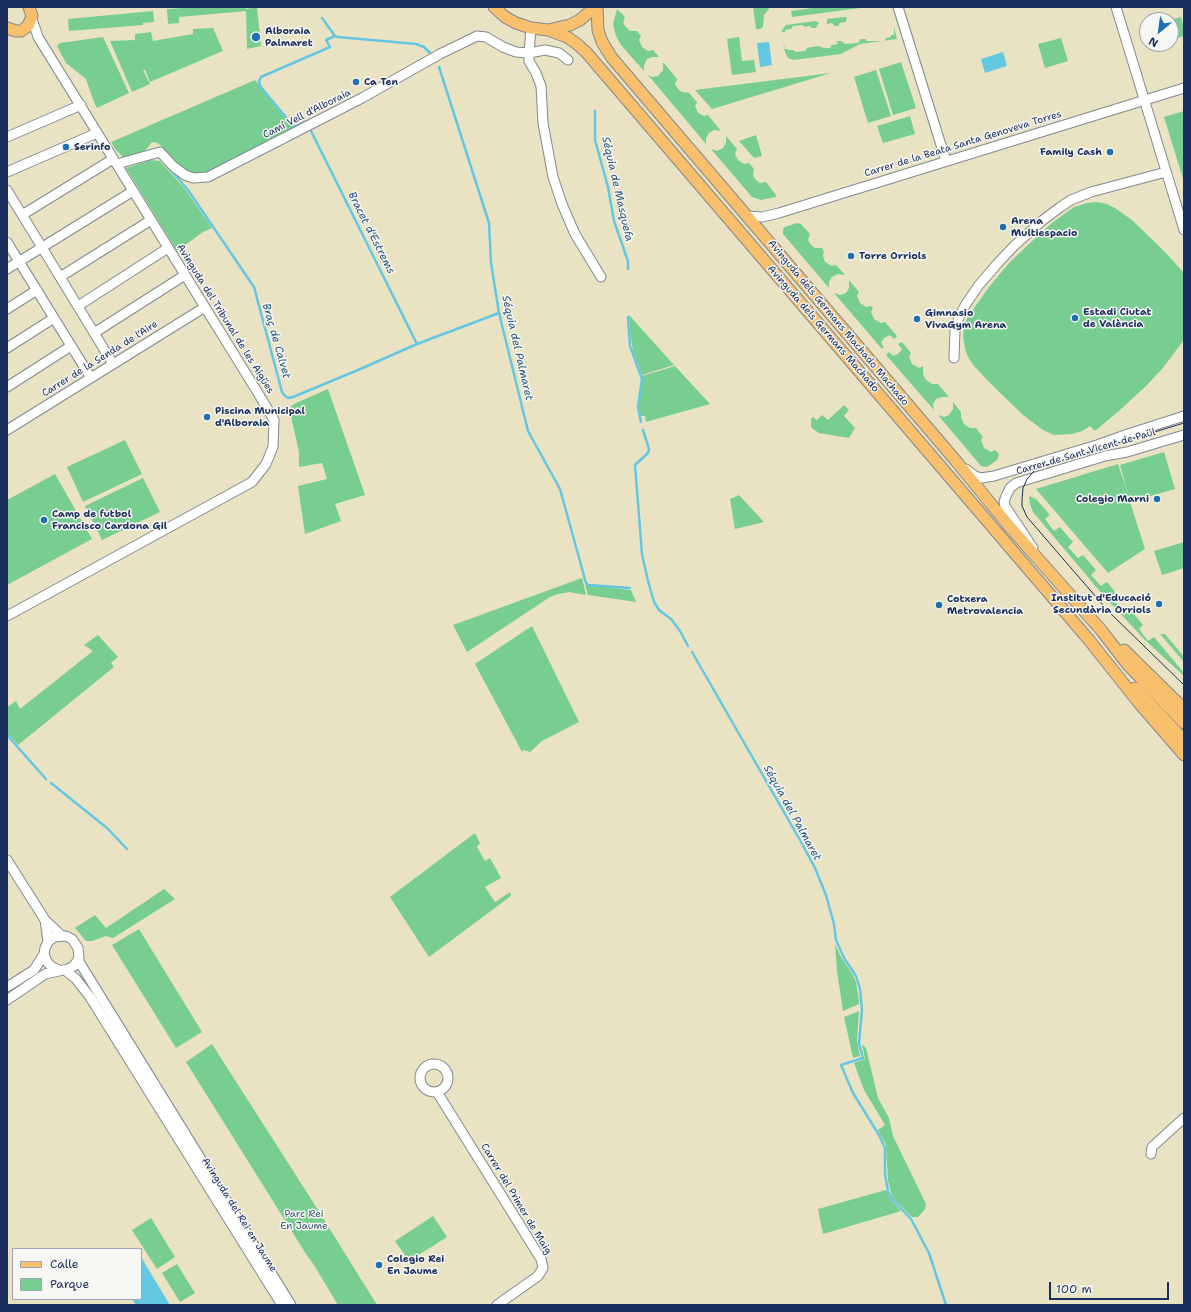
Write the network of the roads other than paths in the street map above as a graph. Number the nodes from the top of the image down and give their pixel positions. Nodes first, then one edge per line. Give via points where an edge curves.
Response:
1 (494, 7) edge
2 (596, 7) edge
3 (898, 7) edge
4 (1116, 7) edge
5 (33, 12) edge
6 (7, 28) edge
7 (531, 28) junction
8 (548, 30) junction
9 (21, 31) junction
10 (38, 37) junction
11 (529, 53) junction
12 (568, 60) dead end
13 (1184, 88) edge
14 (1144, 100) junction
15 (81, 105) junction
16 (97, 133) junction
17 (7, 137) edge
18 (946, 161) junction
19 (115, 162) junction
20 (7, 172) edge
21 (1166, 172) junction
22 (7, 190) edge
23 (133, 191) junction
24 (22, 214) junction
25 (747, 216) junction
26 (151, 220) junction
27 (1184, 230) edge
28 (7, 242) edge
29 (42, 247) junction
30 (168, 248) junction
31 (19, 262) junction
32 (7, 269) edge
33 (185, 275) junction
34 (60, 277) junction
35 (601, 277) dead end
36 (37, 290) junction
37 (78, 306) junction
38 (205, 307) junction
39 (7, 309) edge
40 (54, 318) junction
41 (94, 333) junction
42 (71, 346) junction
43 (7, 348) edge
44 (954, 358) dead end
45 (113, 364) junction
46 (91, 378) junction
47 (7, 387) edge
48 (1184, 416) edge
49 (7, 430) edge
50 (1184, 435) edge
51 (956, 461) junction
52 (1043, 562) junction
53 (7, 616) edge
54 (1101, 630) junction
55 (1089, 640) junction
56 (1184, 709) edge
57 (1184, 723) edge
58 (1184, 740) edge
59 (1184, 755) edge
60 (7, 860) edge
61 (45, 920) junction
62 (62, 936) junction
63 (48, 942) junction
64 (44, 954) junction
65 (78, 960) junction
66 (62, 970) junction
67 (7, 987) edge
68 (7, 1000) edge
69 (437, 1092) dead end
70 (1184, 1118) edge
71 (1151, 1154) dead end
72 (282, 1305) edge
73 (291, 1305) edge
74 (497, 1305) edge

1 - 7 main road via 511,20
2 - 8 main road via 570,25
2 - 25 main road, Avinguda dels Germans Machado Machado via 598,30 609,53
3 - 18 street
4 - 14 street
5 - 9 main road via 28,26
5 - 10 street, Avinguda del Tribunal de les Aigües
6 - 9 main road
7 - 8 main road
7 - 11 street
8 - 55 main road, Avinguda dels Germans Machado via 567,37 586,52
9 - 10 street
10 - 15 street, Avinguda del Tribunal de les Aigües
11 - 12 street via 545,50 559,53
11 - 19 street, Camí Vell d'Alboraia via 516,52 486,37 477,36 208,177 192,178 185,175 160,152
11 - 35 street via 529,61 541,86 546,145 558,195 575,234
13 - 14 street, Carrer de la Beata Santa Genoveva Torres
14 - 18 street, Carrer de la Beata Santa Genoveva Torres
14 - 21 street
15 - 16 street, Avinguda del Tribunal de les Aigües
15 - 17 street
16 - 19 street, Avinguda del Tribunal de les Aigües
16 - 20 street
18 - 25 street, Carrer de la Beata Santa Genoveva Torres via 779,213 762,217
19 - 23 street, Avinguda del Tribunal de les Aigües
19 - 24 street
21 - 27 street
21 - 44 street via 1091,192 1071,200 1043,220 997,264 966,304 955,330
22 - 24 street
23 - 26 street, Avinguda del Tribunal de les Aigües
23 - 29 street
24 - 29 street
25 - 51 main road, Avinguda dels Germans Machado Machado
26 - 30 street, Avinguda del Tribunal de les Aigües
26 - 34 street
28 - 31 street
29 - 31 street
29 - 34 street
30 - 33 street, Avinguda del Tribunal de les Aigües
30 - 37 street
31 - 32 street
31 - 36 street
33 - 38 street, Avinguda del Tribunal de les Aigües
33 - 41 street
34 - 37 street
36 - 39 street
36 - 40 street
37 - 41 street
38 - 45 street, Carrer de la Senda de l'Aire
38 - 53 street, Avinguda del Tribunal de les Aigües via 274,420 273,448 266,464 252,482
40 - 42 street
40 - 43 street
41 - 45 street
42 - 46 street
42 - 47 street
45 - 46 street, Carrer de la Senda de l'Aire
46 - 49 street, Carrer de la Senda de l'Aire
48 - 51 street, Carrer de Sant Vicent de Paül via 986,478 975,476
50 - 52 street, Carrer de Sant Vicent de Paül via 1020,481 1010,488 1004,502 1005,506
51 - 52 main road, Avinguda dels Germans Machado Machado
52 - 54 main road, Avinguda dels Germans Machado Machado
54 - 56 main road via 1138,662
54 - 57 main road via 1128,664
55 - 58 main road, Avinguda dels Germans Machado
55 - 59 main road, Avinguda dels Germans Machado
60 - 61 street
61 - 62 street
61 - 63 street
62 - 63 street via 54,937
62 - 65 street via 69,937 77,945
63 - 64 street
64 - 66 street via 49,965
64 - 67 street via 34,970
65 - 66 street via 71,968
65 - 73 street, Avinguda del Rei en Jaume
66 - 68 street via 45,974
66 - 72 street, Avinguda del Rei en Jaume via 76,979 90,997
69 - 74 street, Carrer del Primer de Maig via 542,1260 538,1276
70 - 71 street via 1152,1147

